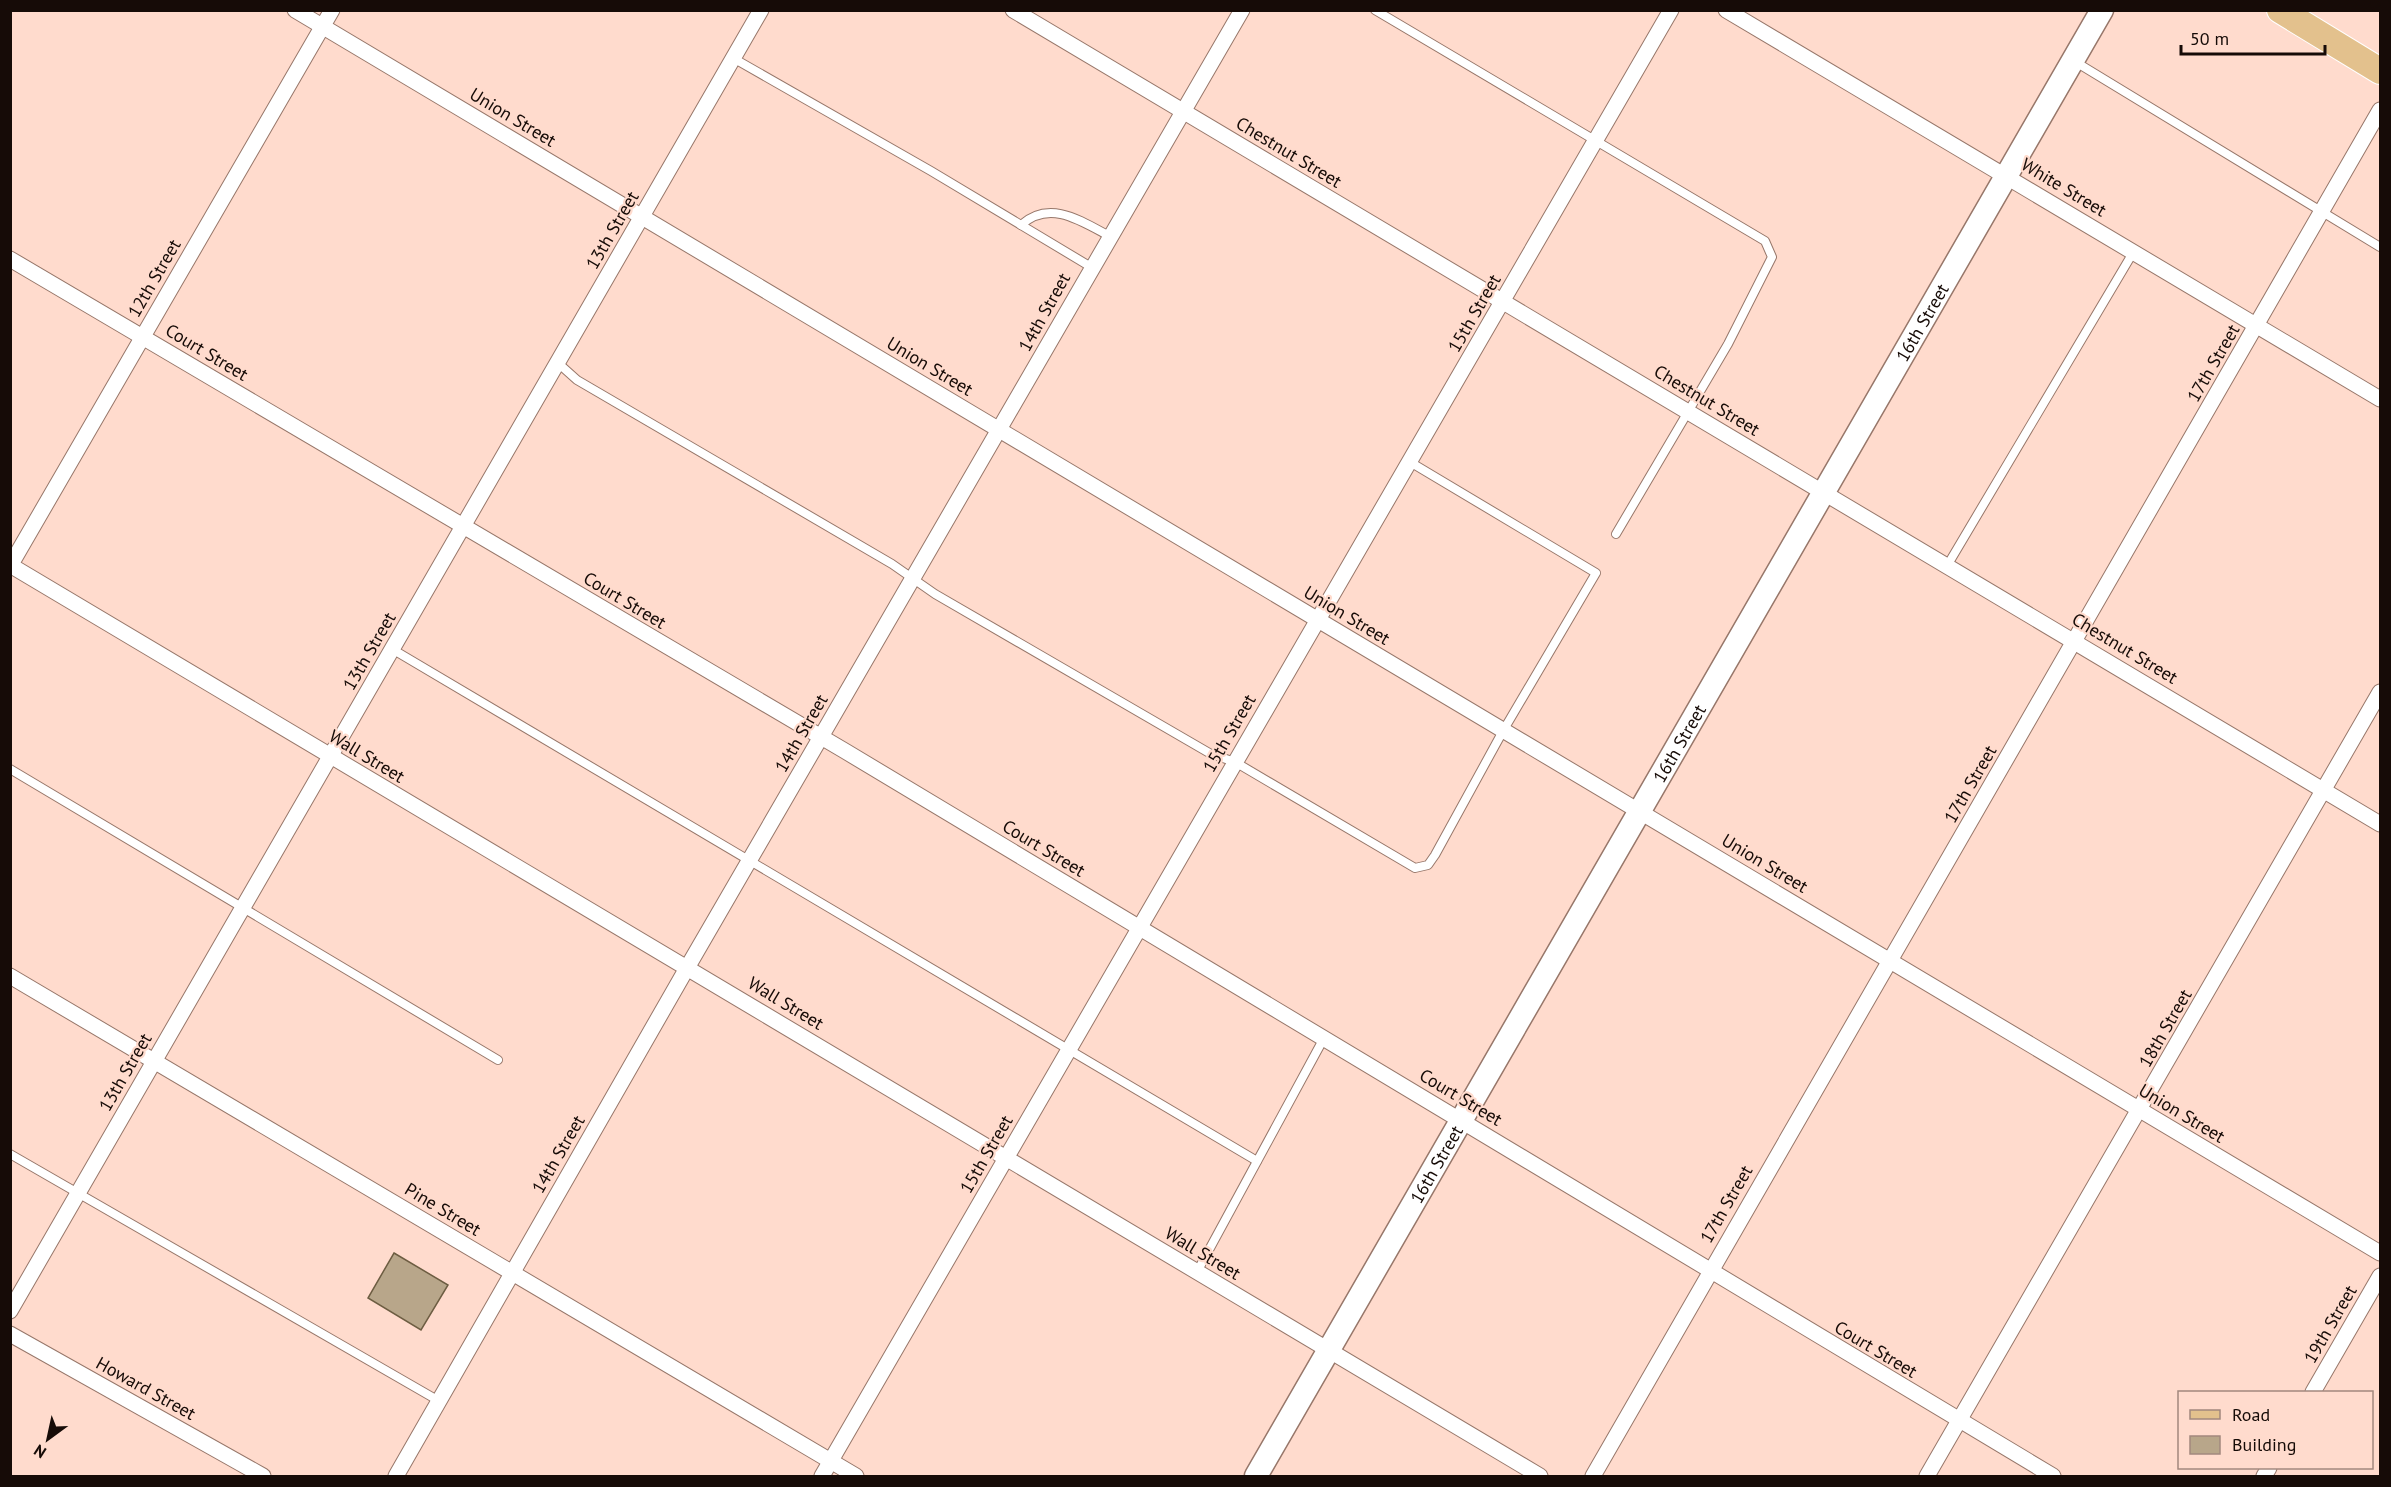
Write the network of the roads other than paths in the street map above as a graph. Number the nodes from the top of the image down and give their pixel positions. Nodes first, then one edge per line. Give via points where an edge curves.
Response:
1 (294, 10) edge
2 (332, 10) edge
3 (761, 10) edge
4 (1013, 10) edge
5 (1242, 10) edge
6 (1375, 10) edge
7 (1671, 10) edge
8 (1726, 10) edge
9 (2102, 10) edge
10 (2280, 10) edge
11 (323, 27) junction
12 (733, 58) junction
13 (2073, 60) junction
14 (2380, 71) edge
15 (2380, 110) edge
16 (1183, 112) junction
17 (1595, 141) junction
18 (2005, 175) junction
19 (2322, 212) junction
20 (643, 216) junction
21 (1021, 225) junction
22 (1111, 237) junction
23 (2380, 247) edge
24 (2134, 251) junction
25 (10, 259) edge
26 (1091, 267) junction
27 (1503, 302) junction
28 (2258, 326) junction
29 (142, 336) junction
30 (558, 363) junction
31 (2380, 399) edge
32 (1688, 411) junction
33 (999, 430) junction
34 (1410, 462) junction
35 (1824, 492) junction
36 (464, 527) junction
37 (1616, 534) dead end
38 (11, 565) edge
39 (1947, 566) junction
40 (914, 579) junction
41 (1319, 621) junction
42 (2075, 641) junction
43 (392, 649) junction
44 (2380, 692) edge
45 (1503, 730) junction
46 (820, 737) junction
47 (332, 757) junction
48 (1235, 762) junction
49 (10, 769) edge
50 (2324, 789) junction
51 (1640, 812) junction
52 (2380, 824) edge
53 (749, 860) junction
54 (243, 909) junction
55 (1140, 928) junction
56 (1890, 960) junction
57 (687, 968) junction
58 (10, 976) edge
59 (1324, 1038) junction
60 (1071, 1049) junction
61 (498, 1060) dead end
62 (154, 1061) junction
63 (2140, 1111) junction
64 (1461, 1119) junction
65 (10, 1154) edge
66 (1007, 1158) junction
67 (1257, 1161) junction
68 (79, 1192) junction
69 (2380, 1253) edge
70 (512, 1272) junction
71 (1197, 1272) junction
72 (1709, 1272) junction
73 (2380, 1276) edge
74 (10, 1311) edge
75 (10, 1334) edge
76 (1329, 1351) junction
77 (2314, 1391) edge
78 (439, 1401) junction
79 (1959, 1421) junction
80 (831, 1462) junction
81 (263, 1476) edge
82 (396, 1476) edge
83 (822, 1476) edge
84 (856, 1476) edge
85 (1256, 1476) edge
86 (1540, 1476) edge
87 (1593, 1476) edge
88 (1927, 1476) edge
89 (2053, 1476) edge

1 - 11 street, Union Street
2 - 11 street, 12th Street
3 - 12 street, 13th Street
4 - 16 street, Chestnut Street
5 - 16 street, 14th Street
6 - 17 lane
7 - 17 street, 15th Street
8 - 18 street, White Street
9 - 13 street, 16th Street
10 - 14 main road
11 - 20 street, Union Street
11 - 29 street, 12th Street
12 - 20 street, 13th Street
12 - 21 lane
13 - 18 street, 16th Street
13 - 19 lane
15 - 19 street, 17th Street
16 - 22 street, 14th Street
16 - 27 street, Chestnut Street
17 - 27 street, 15th Street
17 - 32 lane via 1765,242 1772,257 1728,344
18 - 24 street, White Street
18 - 35 street, 16th Street
19 - 23 lane
19 - 28 street, 17th Street
20 - 30 street, 13th Street
20 - 33 street, Union Street
21 - 22 lane via 1033,214 1052,211
21 - 26 lane
22 - 26 street, 14th Street
24 - 28 street, White Street
24 - 39 lane
25 - 29 street, Court Street
26 - 33 street, 14th Street
27 - 32 street, Chestnut Street
27 - 34 street, 15th Street
28 - 31 street, White Street
28 - 42 street, 17th Street
29 - 36 street, Court Street
29 - 38 street, 12th Street
30 - 36 street, 13th Street
30 - 40 lane via 578,380
32 - 35 street, Chestnut Street
32 - 37 lane
33 - 40 street, 14th Street
33 - 41 street, Union Street
34 - 41 street, 15th Street
34 - 45 lane via 1596,573
35 - 39 street, Chestnut Street
35 - 51 street, 16th Street
36 - 43 street, 13th Street
36 - 46 street, Court Street
38 - 47 street, Wall Street
39 - 42 street, Chestnut Street
40 - 46 street, 14th Street
40 - 48 lane via 1211,754
41 - 45 street, Union Street
41 - 48 street, 15th Street
42 - 50 street, Chestnut Street
42 - 56 street, 17th Street
43 - 47 street, 13th Street
43 - 53 lane
44 - 50 street, 18th Street
45 - 48 lane via 1435,855 1428,865 1415,868
45 - 51 street, Union Street
46 - 53 street, 14th Street
46 - 55 street, Court Street
47 - 54 street, 13th Street
47 - 57 street, Wall Street
48 - 55 street, 15th Street
49 - 54 lane
50 - 52 street, Chestnut Street
50 - 63 street, 18th Street
51 - 56 street, Union Street
51 - 64 street, 16th Street
53 - 57 street, 14th Street
53 - 60 lane
54 - 61 lane
54 - 62 street, 13th Street
55 - 59 street, Court Street
55 - 60 street, 15th Street
56 - 63 street, Union Street
56 - 72 street, 17th Street
57 - 66 street, Wall Street
57 - 70 street, 14th Street
58 - 62 street, Pine Street
59 - 64 street, Court Street
59 - 67 lane
60 - 66 street, 15th Street
60 - 67 lane
62 - 68 street, 13th Street
62 - 70 street, Pine Street
63 - 69 street, Union Street
63 - 79 street, 18th Street
64 - 72 street, Court Street
64 - 76 street, 16th Street
65 - 68 lane
66 - 71 street, Wall Street
66 - 80 street, 15th Street
67 - 71 lane
68 - 74 street, 13th Street
68 - 78 lane
70 - 78 street, 14th Street
70 - 80 street, Pine Street
71 - 76 street, Wall Street
72 - 79 street, Court Street
72 - 87 street, 17th Street
73 - 77 street, 19th Street
75 - 81 street, Howard Street
76 - 85 street, 16th Street
76 - 86 street, Wall Street
78 - 82 street, 14th Street
79 - 88 street, 18th Street
79 - 89 street, Court Street
80 - 83 street, 15th Street
80 - 84 street, Pine Street

